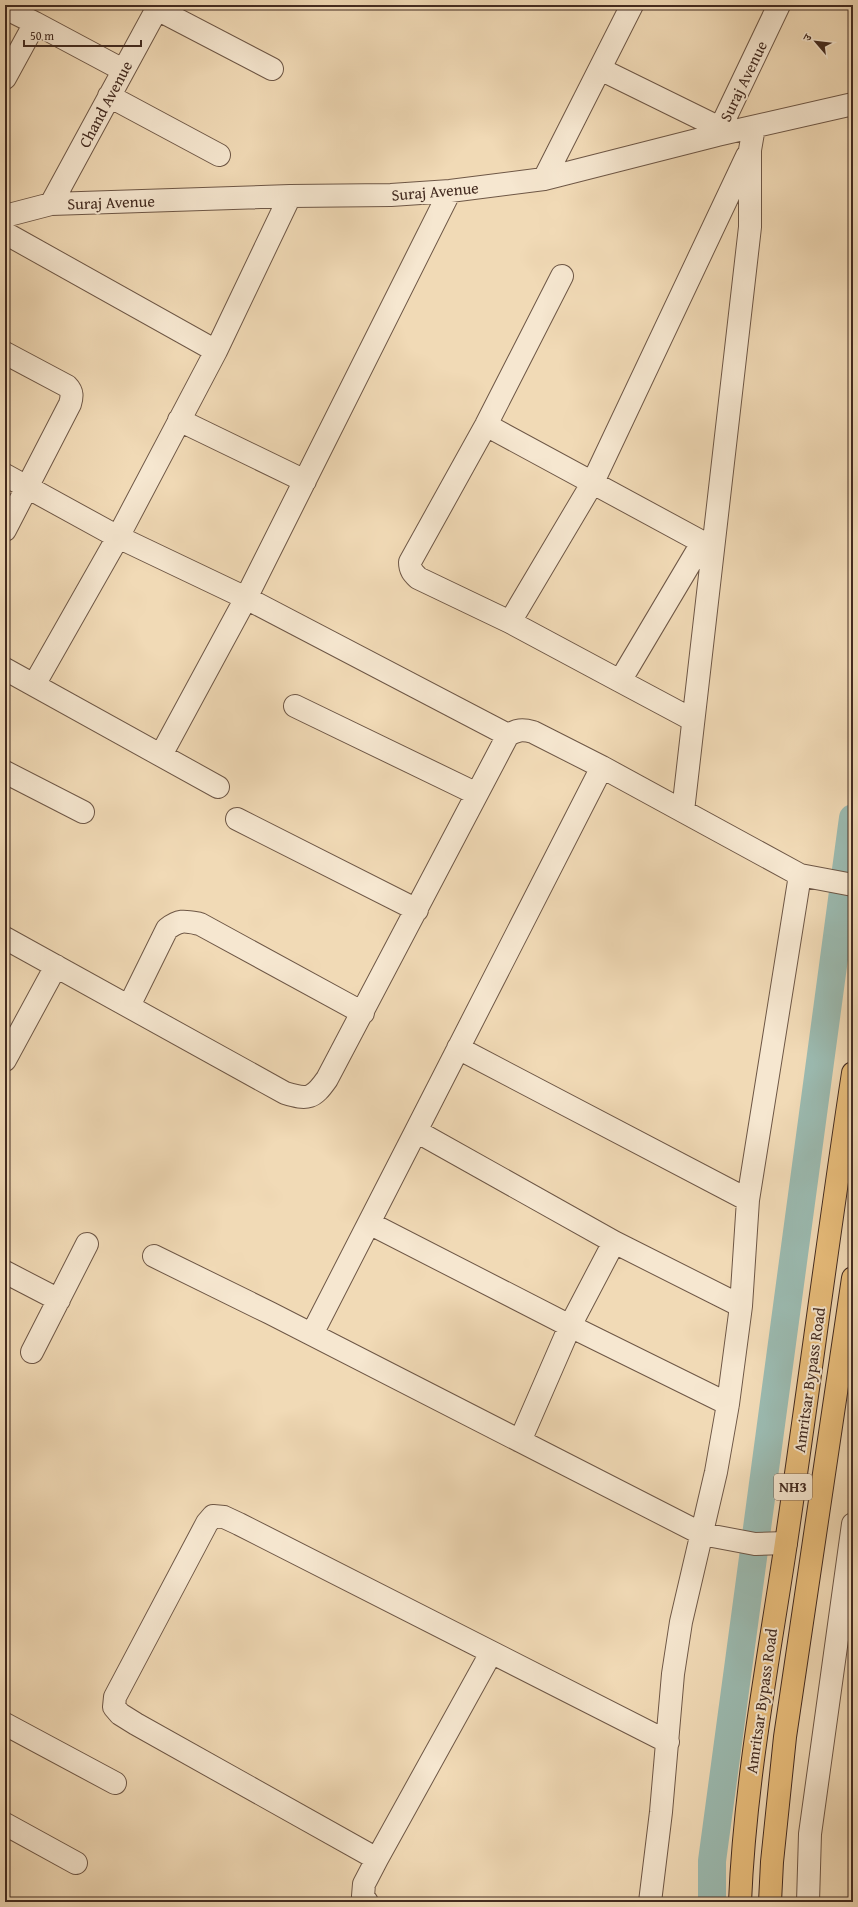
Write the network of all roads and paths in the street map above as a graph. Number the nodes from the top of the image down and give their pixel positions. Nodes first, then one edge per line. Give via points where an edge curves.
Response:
1 (632, 5) edge
2 (780, 5) edge
3 (158, 7) edge
4 (5, 8) edge
5 (35, 23) junction
6 (272, 69) dead end
7 (600, 69) junction
8 (123, 70) junction
9 (5, 78) edge
10 (109, 96) junction
11 (853, 104) edge
12 (754, 127) junction
13 (718, 132) junction
14 (750, 150) junction
15 (219, 155) dead end
16 (544, 179) junction
17 (450, 191) junction
18 (290, 196) junction
19 (51, 204) junction
20 (5, 216) edge
21 (5, 233) edge
22 (562, 276) dead end
23 (216, 351) junction
24 (5, 353) edge
25 (179, 420) junction
26 (486, 425) junction
27 (5, 475) edge
28 (305, 481) junction
29 (593, 482) junction
30 (28, 487) junction
31 (5, 530) edge
32 (118, 537) junction
33 (707, 546) junction
34 (246, 598) junction
35 (510, 622) junction
36 (5, 668) edge
37 (620, 681) junction
38 (34, 685) junction
39 (295, 706) dead end
40 (694, 720) junction
41 (508, 735) junction
42 (161, 756) junction
43 (602, 767) junction
44 (5, 772) edge
45 (218, 787) dead end
46 (477, 794) junction
47 (683, 811) junction
48 (83, 812) dead end
49 (237, 819) dead end
50 (810, 877) junction
51 (853, 885) edge
52 (417, 910) junction
53 (5, 938) edge
54 (56, 966) junction
55 (129, 1006) junction
56 (363, 1013) junction
57 (458, 1048) junction
58 (5, 1060) edge
59 (853, 1073) edge
60 (416, 1131) junction
61 (748, 1200) junction
62 (369, 1222) junction
63 (614, 1242) junction
64 (87, 1244) dead end
65 (154, 1256) dead end
66 (5, 1272) edge
67 (853, 1278) edge
68 (59, 1300) junction
69 (741, 1306) junction
70 (570, 1326) junction
71 (312, 1334) junction
72 (32, 1352) dead end
73 (728, 1404) junction
74 (520, 1441) junction
75 (853, 1524) edge
76 (711, 1536) junction
77 (786, 1543) junction
78 (491, 1653) junction
79 (5, 1724) edge
80 (668, 1742) junction
81 (115, 1783) dead end
82 (5, 1824) edge
83 (377, 1859) junction
84 (76, 1863) dead end
85 (367, 1902) edge
86 (650, 1902) edge
87 (740, 1902) edge
88 (770, 1902) edge
89 (808, 1902) edge

1 - 7 street
2 - 13 street, Suraj Avenue
3 - 6 street
3 - 8 street, Chand Avenue
4 - 5 street
5 - 8 street
5 - 9 street
7 - 13 street
7 - 16 street
8 - 10 street, Chand Avenue
10 - 15 street
10 - 19 street, Chand Avenue
11 - 12 street
12 - 13 street
12 - 14 street
13 - 16 street, Suraj Avenue
14 - 29 street
14 - 33 street via 750,227
16 - 17 street, Suraj Avenue
17 - 18 street, Suraj Avenue via 391,195
17 - 28 street
18 - 19 street, Suraj Avenue
18 - 23 street
19 - 20 street, Suraj Avenue
21 - 23 street
22 - 26 street
23 - 25 street
24 - 30 street via 67,386 72,394 70,404
25 - 28 street
25 - 32 street
26 - 29 street
26 - 35 street via 415,552 410,566 418,578
27 - 30 street
28 - 34 street
29 - 33 street
29 - 35 street
30 - 31 street
30 - 32 street
32 - 34 street
32 - 38 street
33 - 37 street
33 - 40 street
34 - 41 street
34 - 42 street
35 - 37 street
36 - 38 street
37 - 40 street
38 - 42 street
39 - 46 street
40 - 47 street
41 - 43 street via 516,730 533,732
41 - 46 street
42 - 45 street
43 - 47 street
43 - 57 street
44 - 48 street
46 - 52 street
47 - 50 street
49 - 52 street
50 - 51 street
50 - 61 street
52 - 56 street
53 - 54 street
54 - 55 street
54 - 58 street
55 - 56 street via 285,1093 302,1098 312,1096 320,1089
55 - 56 street via 167,929 176,922 186,921 200,924
57 - 60 street
57 - 61 street
59 - 77 highway, Amritsar Bypass Road / NH3
60 - 62 street
60 - 63 street
61 - 69 street
62 - 70 street
62 - 71 street
63 - 69 street
63 - 70 street
64 - 68 street
65 - 71 street
66 - 68 street
67 - 88 highway, Amritsar Bypass Road / NH3 via 785,1737
68 - 72 street
69 - 73 street
70 - 73 street
70 - 74 street
71 - 74 street
73 - 76 street via 716,1472
74 - 76 street
75 - 89 street via 810,1834
76 - 77 street via 755,1544
76 - 80 street via 681,1622 673,1674
77 - 87 highway, Amritsar Bypass Road / NH3 via 754,1739
78 - 80 street
78 - 83 street
78 - 83 street via 229,1519 213,1516 207,1522 115,1697 114,1707 136,1724
79 - 81 street
80 - 86 street
82 - 84 street
83 - 85 street via 364,1884 363,1896

